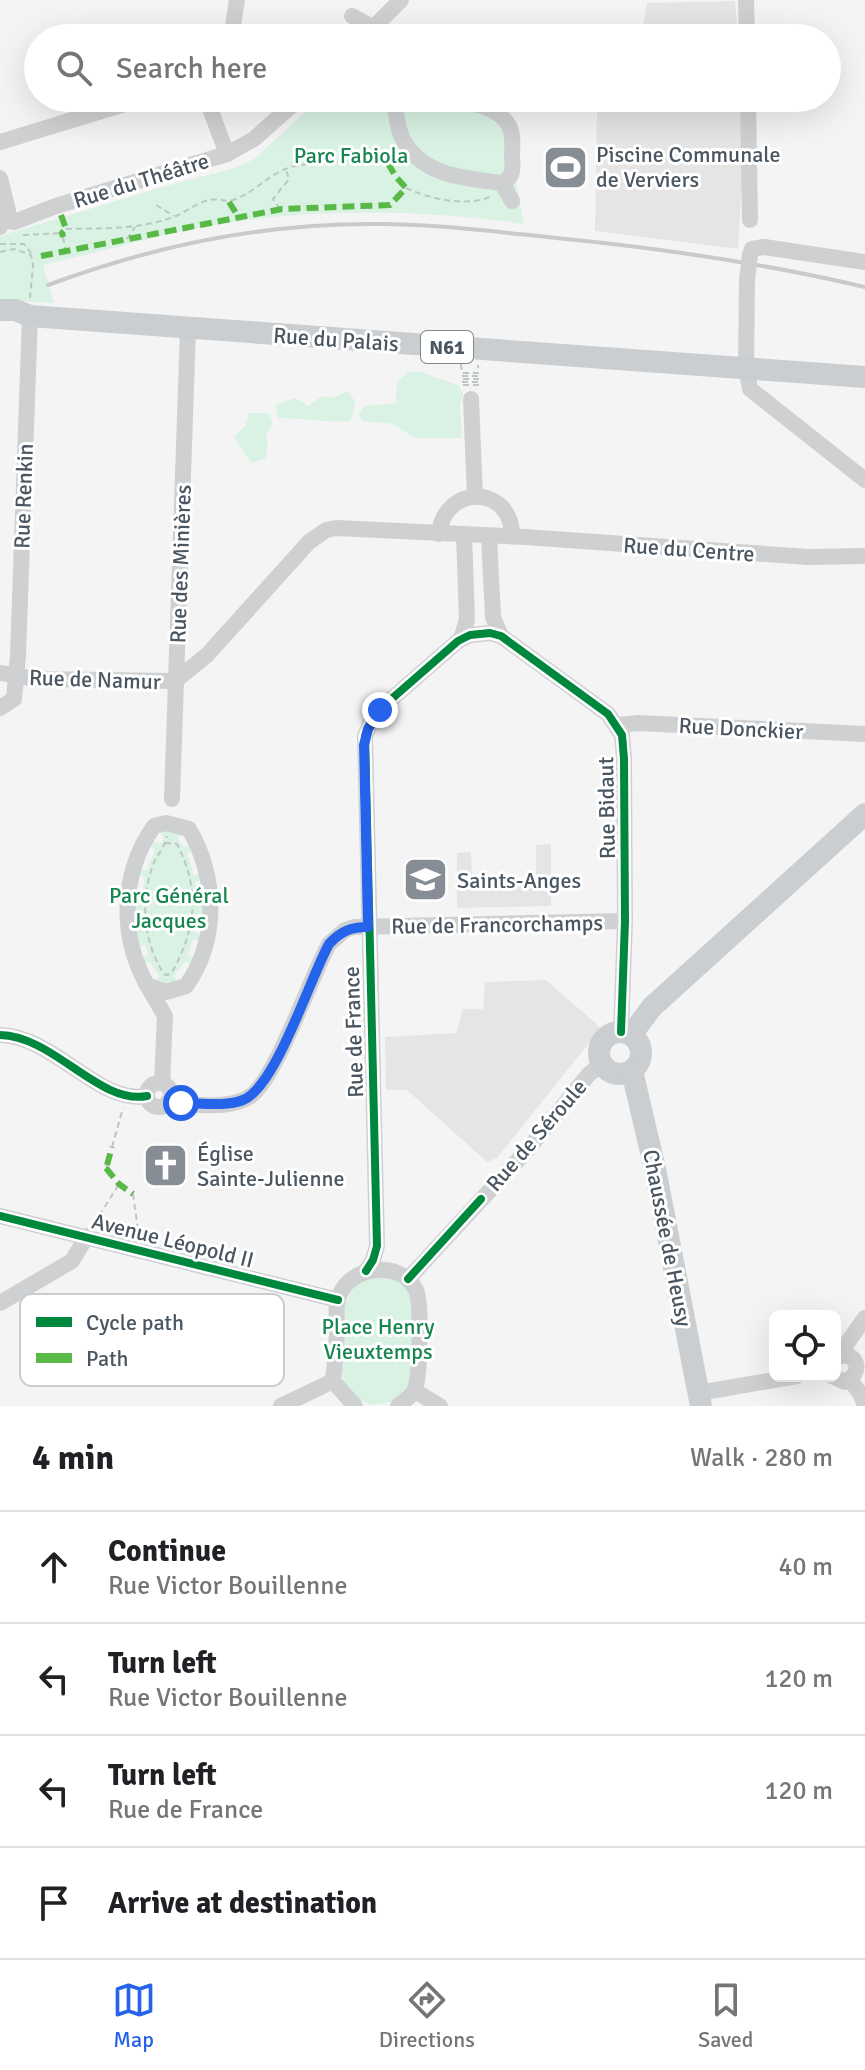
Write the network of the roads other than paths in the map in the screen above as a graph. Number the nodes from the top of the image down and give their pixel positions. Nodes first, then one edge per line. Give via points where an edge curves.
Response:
1 (237, 0) edge
2 (401, 0) edge
3 (746, 0) edge
4 (352, 16) dead end
5 (233, 24) edge
6 (360, 24) edge
7 (377, 24) edge
8 (747, 24) edge
9 (98, 112) edge
10 (211, 112) edge
11 (284, 112) edge
12 (396, 112) edge
13 (494, 112) edge
14 (748, 112) edge
15 (0, 142) edge
16 (227, 154) junction
17 (0, 178) edge
18 (502, 183) junction
19 (512, 201) dead end
20 (56, 206) junction
21 (750, 220) dead end
22 (2, 225) edge
23 (865, 262) edge
24 (0, 310) edge
25 (29, 310) junction
26 (0, 327) edge
27 (188, 328) junction
28 (746, 368) junction
29 (865, 377) edge
30 (471, 383) road end
31 (865, 480) edge
32 (475, 497) junction
33 (439, 534) junction
34 (464, 534) junction
35 (489, 536) junction
36 (512, 536) junction
37 (865, 556) edge
38 (501, 636) junction
39 (461, 639) junction
40 (8, 674) edge
41 (175, 681) junction
42 (0, 708) edge
43 (618, 725) junction
44 (865, 734) edge
45 (172, 799) junction
46 (865, 814) edge
47 (160, 825) junction
48 (189, 829) junction
49 (625, 921) junction
50 (368, 927) junction
51 (147, 985) junction
52 (186, 986) junction
53 (623, 994) junction
54 (652, 1007) junction
55 (165, 1016) junction
56 (626, 1033) junction
57 (0, 1035) edge
58 (602, 1064) junction
59 (632, 1071) junction
60 (162, 1083) junction
61 (147, 1096) junction
62 (169, 1100) junction
63 (0, 1216) edge
64 (87, 1236) junction
65 (366, 1271) junction
66 (408, 1279) junction
67 (338, 1300) junction
68 (0, 1303) edge
69 (865, 1318) edge
70 (842, 1352) edge
71 (850, 1380) junction
72 (333, 1381) junction
73 (773, 1382) edge
74 (841, 1382) edge
75 (415, 1391) junction
76 (700, 1400) edge
77 (281, 1406) edge
78 (355, 1406) edge
79 (398, 1406) edge
80 (440, 1406) edge
81 (865, 1406) edge

1 - 5 street
2 - 7 street
3 - 8 street
4 - 6 street
9 - 15 street
10 - 16 street
11 - 16 street, Rue du Théâtre
12 - 18 street via 404,142 425,165
13 - 18 street via 512,135 513,173
14 - 21 street
16 - 20 street, Rue du Théâtre
17 - 22 street
18 - 19 street
20 - 22 street
20 - 22 street via 29,210
23 - 28 street, bridge via 752,249
24 - 25 main road, Rue du Palais / N61
25 - 26 main road, N61
25 - 27 main road, Rue du Palais / N61
25 - 40 street, Rue Renkin
27 - 28 main road, Rue du Palais / N61
27 - 41 street, Rue des Minières
28 - 29 main road, Rue du Palais / N61
28 - 31 street via 754,394
30 - 32 street
32 - 33 street via 449,508
32 - 36 street via 506,511
33 - 34 street, Rue du Centre
33 - 41 street, Rue du Centre via 336,528 318,535 207,655
34 - 35 street, Rue du Centre
34 - 39 street via 467,620
35 - 36 street, Rue du Centre
35 - 38 street via 493,617
36 - 37 street, Rue du Centre via 808,557
38 - 39 street via 480,633
38 - 43 street, Rue Bidaut
39 - 50 street, Rue de France via 388,702 368,729
40 - 41 street, Rue de Namur
40 - 42 street via 14,699
41 - 45 street, Rue des Minières
43 - 44 street, Rue Donckier
43 - 49 street, Rue Bidaut via 624,759
45 - 47 street
45 - 48 street
46 - 54 main road
47 - 48 street
47 - 51 street via 137,856 128,893 130,943
48 - 52 street via 204,862 211,904 207,940
49 - 50 street, Rue de Francorchamps
49 - 53 street, Rue Bidaut
50 - 62 street via 345,930 329,944 268,1076 251,1097 230,1104
50 - 65 street, Rue de France via 377,1246
51 - 52 street via 166,992
51 - 55 street
52 - 55 street
53 - 54 street
53 - 56 street, Rue Bidaut
54 - 56 main road
55 - 60 street
56 - 58 main road via 610,1034 601,1044
56 - 59 main road via 641,1052
57 - 61 street via 31,1040 117,1094
58 - 59 main road via 614,1073
58 - 66 street, Rue de Séroule
59 - 76 main road, Chaussée de Heusy
60 - 61 street via 151,1086
60 - 62 street via 170,1090
61 - 62 street via 156,1107
63 - 64 street, Avenue Léopold II
64 - 67 street, Avenue Léopold II
64 - 68 street via 72,1261
65 - 66 street via 399,1273
65 - 67 street via 351,1279
66 - 75 street via 420,1303
67 - 72 street
69 - 70 street
70 - 71 street via 858,1367
71 - 74 street
71 - 81 street
72 - 77 street
72 - 78 street
73 - 76 street
75 - 79 street
75 - 80 street

